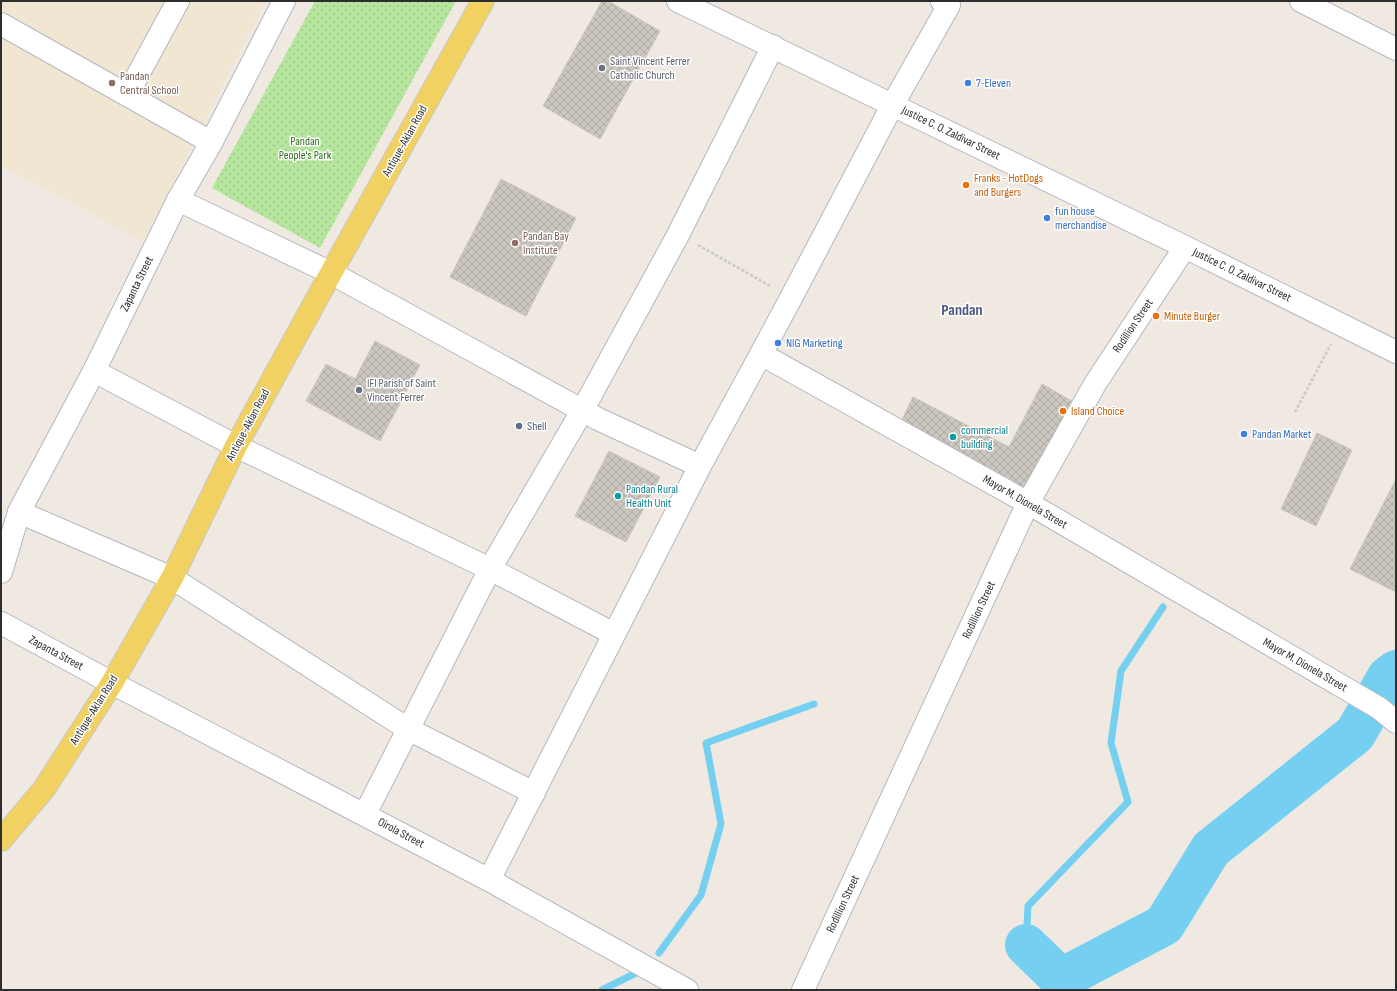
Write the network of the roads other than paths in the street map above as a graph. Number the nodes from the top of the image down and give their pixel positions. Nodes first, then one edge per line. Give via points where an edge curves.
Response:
1 (178, 1) edge
2 (284, 1) edge
3 (484, 1) edge
4 (678, 1) edge
5 (1301, 1) edge
6 (947, 2) edge
7 (1, 24) edge
8 (773, 46) junction
9 (1396, 49) edge
10 (127, 95) junction
11 (893, 104) junction
12 (211, 143) junction
13 (178, 200) junction
14 (1185, 247) junction
15 (331, 273) junction
16 (1396, 352) edge
17 (761, 354) junction
18 (94, 371) junction
19 (582, 411) junction
20 (236, 446) junction
21 (700, 466) junction
22 (1028, 503) junction
23 (19, 512) junction
24 (490, 569) junction
25 (1, 572) edge
26 (172, 578) junction
27 (1, 623) edge
28 (614, 634) junction
29 (112, 683) junction
30 (1396, 722) edge
31 (408, 729) junction
32 (534, 793) junction
33 (365, 814) junction
34 (1, 840) edge
35 (489, 880) junction
36 (688, 990) edge
37 (804, 990) edge

1 - 10 street
2 - 12 street, Zapanta Street
3 - 15 main road, Antique-Aklan Road
4 - 8 street, Justice C. O. Zaldivar Street
5 - 9 street
6 - 11 street
7 - 10 street
8 - 11 street, Justice C. O. Zaldivar Street
8 - 19 street via 678,235
10 - 12 street
11 - 14 street, Justice C. O. Zaldivar Street
11 - 17 street
12 - 13 street, Zapanta Street
13 - 15 street
13 - 18 street, Zapanta Street
14 - 16 street, Justice C. O. Zaldivar Street
14 - 22 street, Rodillion Street via 1094,384
15 - 19 street
15 - 20 main road, Antique-Aklan Road
17 - 21 street
17 - 22 street, Mayor M. Dionela Street
18 - 20 street
18 - 23 street, Zapanta Street
19 - 21 street
19 - 24 street
20 - 24 street
20 - 26 main road, Antique-Aklan Road
21 - 28 street
22 - 30 street, Mayor M. Dionela Street via 1371,703
22 - 37 street, Rodillion Street
23 - 25 street, Zapanta Street
23 - 26 street
24 - 28 street
24 - 31 street
26 - 29 main road, Antique-Aklan Road
26 - 31 street
27 - 29 street, Zapanta Street
28 - 32 street
29 - 33 street, Oirola Street
29 - 34 main road, Antique-Aklan Road via 44,789
31 - 32 street
31 - 33 street
32 - 35 street
33 - 35 street, Oirola Street
35 - 36 street, Oirola Street

